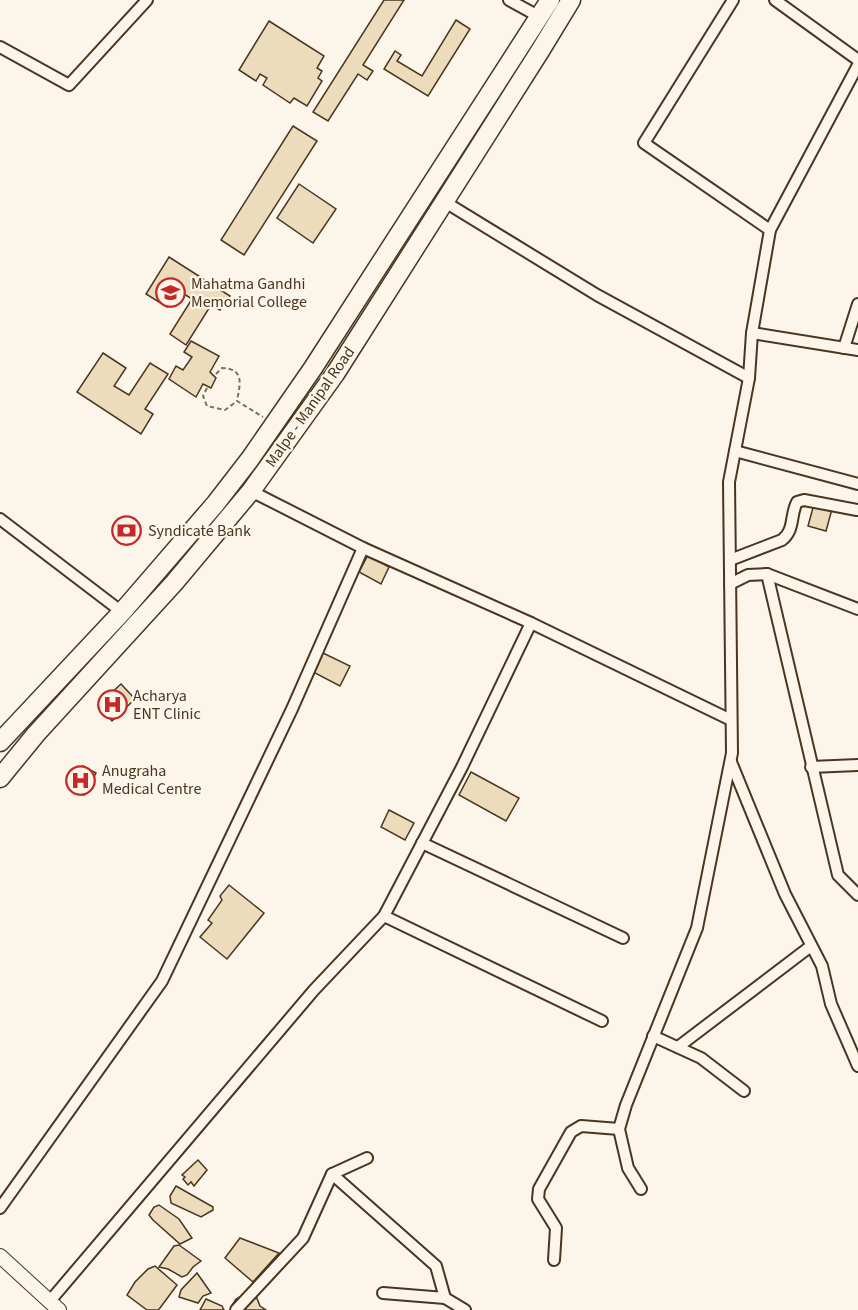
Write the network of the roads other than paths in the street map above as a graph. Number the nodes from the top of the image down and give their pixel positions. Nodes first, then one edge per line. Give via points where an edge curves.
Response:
1 (147, 0) edge
2 (508, 0) edge
3 (550, 0) edge
4 (571, 0) edge
5 (733, 0) edge
6 (775, 0) edge
7 (540, 17) junction
8 (0, 47) edge
9 (858, 62) edge
10 (445, 202) junction
11 (770, 230) junction
12 (393, 244) junction
13 (410, 255) junction
14 (858, 304) edge
15 (752, 333) junction
16 (844, 348) junction
17 (858, 350) edge
18 (748, 378) junction
19 (735, 451) junction
20 (858, 484) edge
21 (251, 491) junction
22 (857, 510) edge
23 (0, 519) edge
24 (363, 548) junction
25 (730, 560) junction
26 (767, 574) junction
27 (730, 584) junction
28 (858, 609) edge
29 (122, 612) junction
30 (531, 623) junction
31 (731, 720) junction
32 (0, 742) edge
33 (731, 762) junction
34 (858, 765) edge
35 (811, 767) junction
36 (0, 778) edge
37 (422, 843) junction
38 (858, 895) edge
39 (384, 916) junction
40 (623, 938) dead end
41 (812, 946) junction
42 (602, 1021) dead end
43 (653, 1036) junction
44 (678, 1047) junction
45 (858, 1066) edge
46 (744, 1091) dead end
47 (619, 1129) junction
48 (367, 1158) dead end
49 (332, 1174) junction
50 (641, 1189) dead end
51 (0, 1208) edge
52 (0, 1256) edge
53 (554, 1260) dead end
54 (383, 1293) dead end
55 (445, 1298) junction
56 (55, 1306) edge
57 (236, 1310) edge
58 (465, 1310) edge

1 - 8 street via 69,85
2 - 7 street
3 - 7 highway, Malpe - Manipal Road
4 - 10 highway, Malpe - Manipal Road
5 - 11 street via 644,143
6 - 9 street
7 - 12 highway, Malpe - Manipal Road
9 - 11 street
10 - 13 highway, Malpe - Manipal Road
10 - 18 street via 597,295
11 - 15 street
12 - 13 street
12 - 29 highway, Malpe - Manipal Road via 275,424 216,503
13 - 21 highway, Malpe - Manipal Road via 334,374
14 - 16 street
15 - 16 street
15 - 18 street
16 - 17 street
18 - 19 street
19 - 20 street
19 - 25 street via 729,482
21 - 24 street
21 - 36 highway, Malpe - Manipal Road
22 - 25 street via 797,502 788,535
23 - 29 street
24 - 30 street
24 - 51 street via 292,709 162,981
25 - 27 street
26 - 27 street via 748,575
26 - 28 street
26 - 35 street
27 - 31 street
29 - 32 highway, Malpe - Manipal Road
30 - 31 street
30 - 37 street
31 - 33 street
33 - 41 street via 785,894
33 - 43 street via 697,928
34 - 35 street
35 - 38 street via 838,875
37 - 39 street
37 - 40 street
39 - 42 street
39 - 56 street via 314,990
41 - 44 street
41 - 45 street via 822,966 831,1004
43 - 44 street
43 - 47 street
44 - 46 street via 713,1065
47 - 50 street via 628,1168
47 - 53 street via 576,1128 539,1189 538,1199 556,1227
48 - 49 street
49 - 55 street via 436,1266
49 - 57 street via 303,1238
52 - 56 street
54 - 55 street
55 - 58 street

